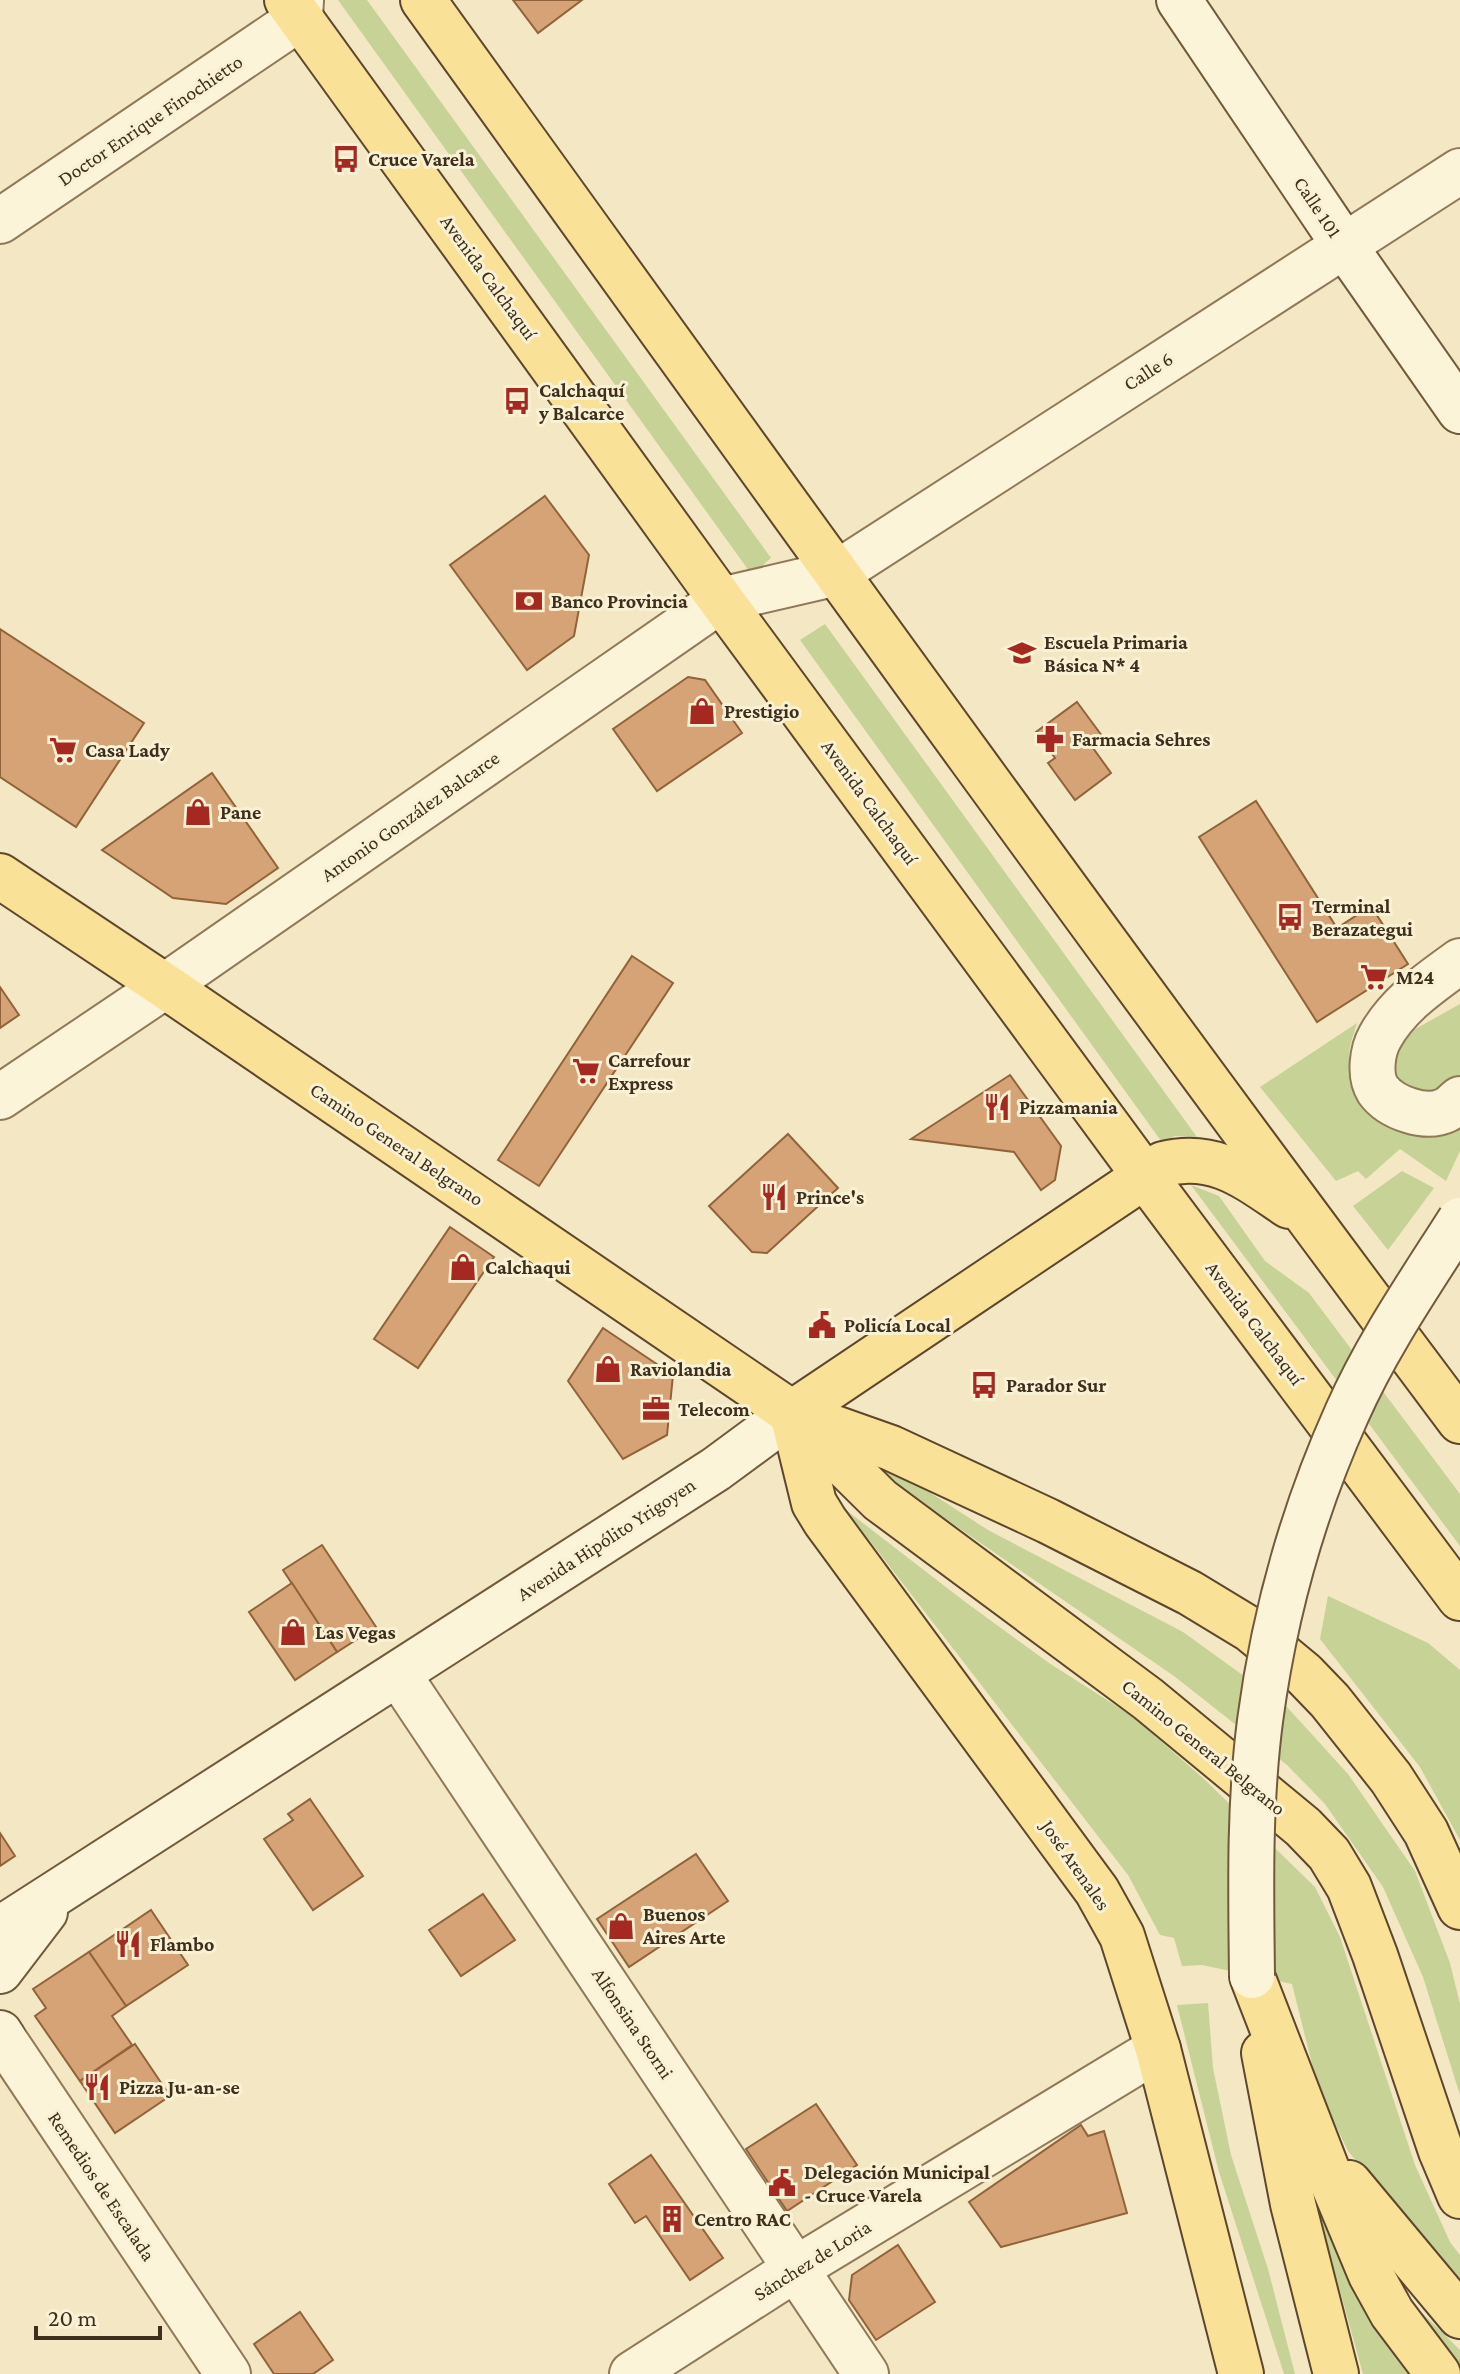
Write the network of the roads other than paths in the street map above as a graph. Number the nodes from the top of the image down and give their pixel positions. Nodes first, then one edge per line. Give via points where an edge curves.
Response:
1 (423, 0) edge
2 (1179, 0) edge
3 (296, 6) edge
4 (1460, 171) edge
5 (0, 221) edge
6 (1344, 245) junction
7 (1460, 411) edge
8 (837, 573) junction
9 (721, 600) junction
10 (0, 876) edge
11 (1460, 961) edge
12 (165, 986) junction
13 (0, 1097) edge
14 (1460, 1099) edge
15 (1144, 1175) junction
16 (1460, 1220) edge
17 (1311, 1221) junction
18 (792, 1413) junction
19 (1460, 1421) edge
20 (1460, 1598) edge
21 (398, 1674) junction
22 (61, 1892) junction
23 (1460, 1907) edge
24 (0, 1929) edge
25 (0, 1971) edge
26 (1252, 1976) junction
27 (1, 2036) edge
28 (1158, 2049) junction
29 (1303, 2102) junction
30 (1460, 2196) edge
31 (797, 2268) junction
32 (1460, 2316) edge
33 (228, 2374) edge
34 (632, 2374) edge
35 (866, 2374) edge
36 (1241, 2374) edge
37 (1336, 2374) edge
38 (1438, 2374) edge

1 - 8 main road
2 - 6 street, Calle 101
3 - 5 street, Doctor Enrique Finochietto
3 - 9 main road, Avenida Calchaquí
4 - 6 street, Calle 6
6 - 7 street, Calle 101
6 - 8 street, Calle 6
8 - 9 street, Antonio González Balcarce
8 - 17 main road
9 - 12 street, Antonio González Balcarce
9 - 15 main road, Avenida Calchaquí
10 - 12 main road, Camino General Belgrano
11 - 14 street via 1407,1001 1379,1038 1371,1062 1378,1090 1398,1106 1419,1113 1445,1111
12 - 13 street, Antonio González Balcarce
12 - 18 main road, Camino General Belgrano
15 - 17 main road, Avenida Hipólito Yrigoyen via 1181,1159 1202,1159 1225,1166
15 - 18 main road, Avenida Hipólito Yrigoyen
15 - 20 main road, Avenida Calchaquí
16 - 26 street, bridge via 1383,1341 1347,1412 1290,1569 1260,1723 1253,1807
17 - 19 main road
18 - 21 street, Avenida Hipólito Yrigoyen via 716,1469
18 - 23 main road, Camino General Belgrano via 891,1448 1048,1521 1251,1630 1321,1692 1391,1778 1426,1832
18 - 28 main road, José Arenales via 814,1503 1097,1891 1122,1936
18 - 30 main road, Camino General Belgrano via 880,1500 1148,1699 1329,1854 1349,1887 1370,1941
21 - 22 street, Avenida Hipólito Yrigoyen
21 - 31 street, Alfonsina Storni
22 - 24 street, Avenida Hipólito Yrigoyen
22 - 25 street, Avenida Hipólito Yrigoyen
26 - 29 main road
26 - 37 main road via 1277,2130
27 - 33 street, Remedios de Escalada
28 - 31 street, Sánchez de Loria
28 - 36 main road, José Arenales
29 - 32 main road via 1357,2195
29 - 38 main road via 1371,2275
31 - 34 street, Sánchez de Loria
31 - 35 street, Alfonsina Storni

